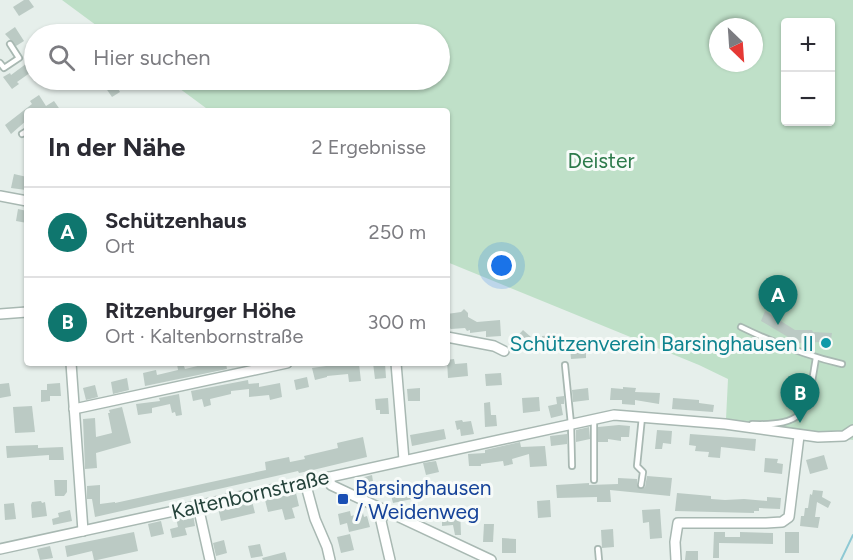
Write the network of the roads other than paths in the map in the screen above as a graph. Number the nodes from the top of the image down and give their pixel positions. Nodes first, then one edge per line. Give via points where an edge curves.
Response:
1 (10, 44) dead end
2 (0, 63) edge
3 (0, 196) edge
4 (24, 200) edge
5 (24, 312) edge
6 (0, 314) edge
7 (741, 327) dead end
8 (450, 338) edge
9 (504, 351) dead end
10 (816, 358) junction
11 (842, 364) dead end
12 (565, 365) dead end
13 (71, 366) edge
14 (273, 366) edge
15 (396, 366) edge
16 (74, 409) junction
17 (642, 417) junction
18 (594, 419) junction
19 (571, 424) junction
20 (725, 424) junction
21 (853, 430) edge
22 (799, 436) junction
23 (404, 460) junction
24 (572, 466) dead end
25 (329, 477) junction
26 (594, 480) dead end
27 (305, 482) junction
28 (641, 485) dead end
29 (198, 506) junction
30 (385, 511) junction
31 (83, 531) junction
32 (0, 549) edge
33 (598, 549) dead end
34 (210, 560) edge
35 (330, 560) edge
36 (390, 560) edge
37 (491, 560) edge
38 (598, 560) edge
39 (676, 560) edge

1 - 2 lane via 19,58 4,68
3 - 4 street
5 - 6 street
7 - 10 lane
8 - 9 street
10 - 11 lane
10 - 20 lane via 806,404 793,421
12 - 19 lane
13 - 16 street
14 - 16 street
15 - 23 street
16 - 31 street
17 - 18 street, Kaltenbornstraße via 614,415
17 - 20 street, Kaltenbornstraße
17 - 28 lane via 637,466 642,472
18 - 19 street, Kaltenbornstraße
18 - 26 lane
19 - 23 street, Kaltenbornstraße
19 - 24 lane
20 - 22 street, Kaltenbornstraße
21 - 22 street, Kaltenbornstraße via 832,438
22 - 39 street via 789,517 782,522 766,523 678,523
23 - 25 street, Kaltenbornstraße
25 - 27 street, Kaltenbornstraße
25 - 30 street via 331,485
27 - 29 street, Kaltenbornstraße
27 - 35 street
29 - 31 street, Kaltenbornstraße
29 - 34 street
30 - 36 street via 381,521
30 - 37 street
31 - 32 street, Kaltenbornstraße
33 - 38 lane

